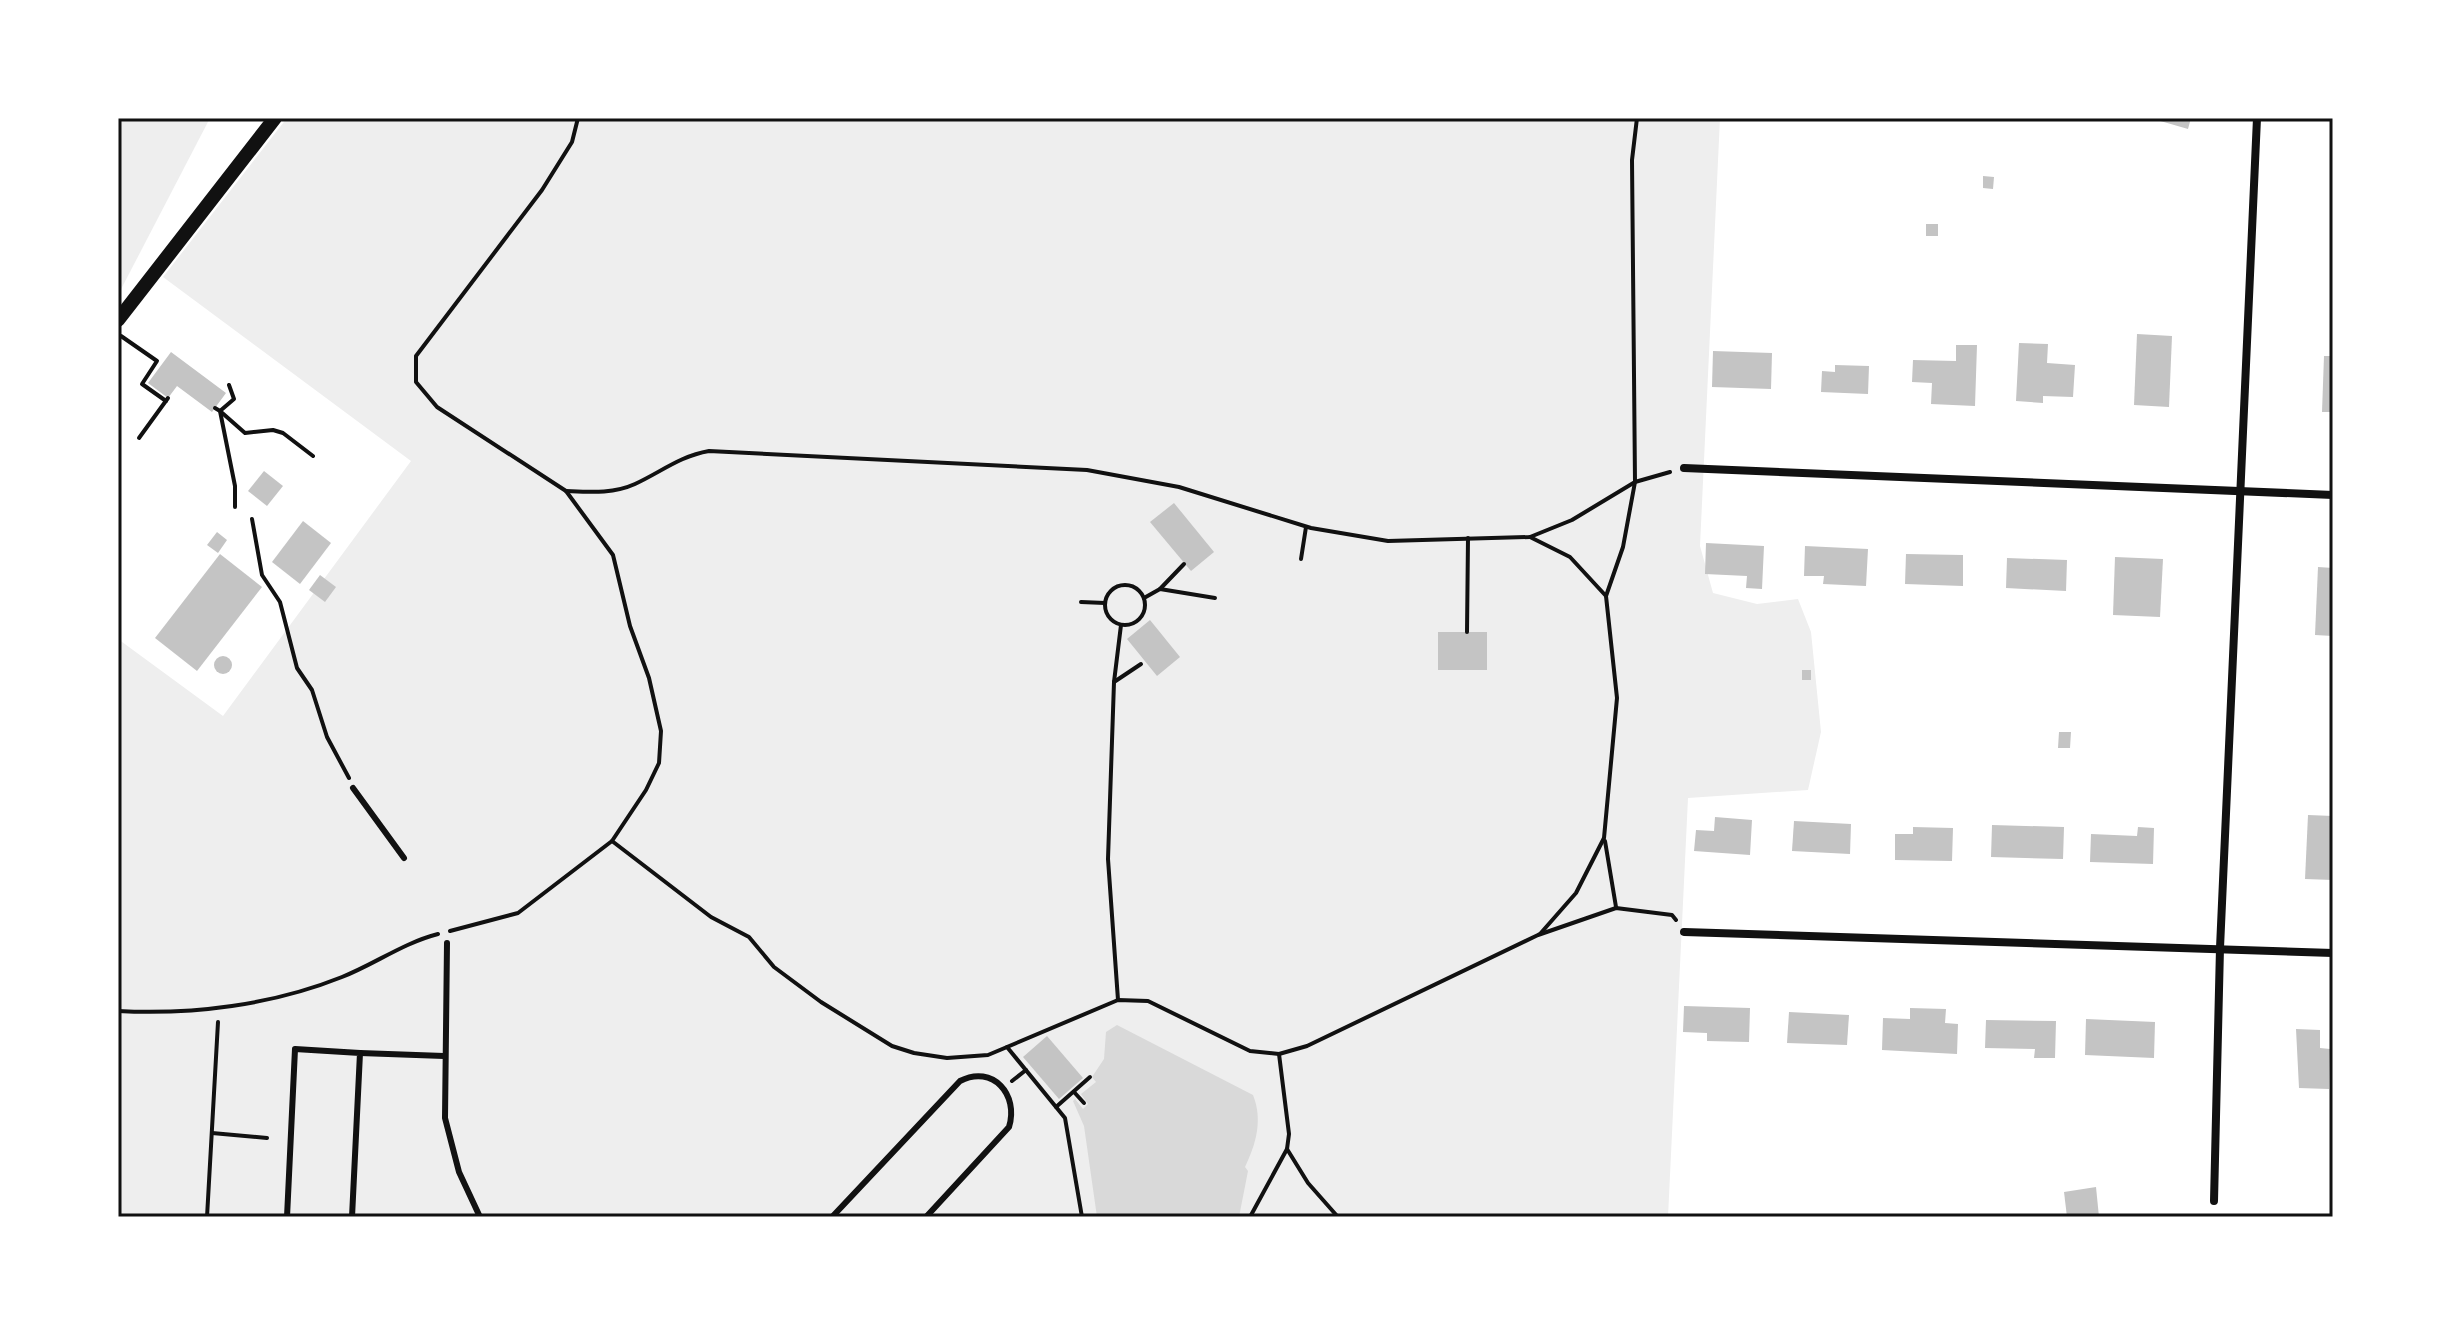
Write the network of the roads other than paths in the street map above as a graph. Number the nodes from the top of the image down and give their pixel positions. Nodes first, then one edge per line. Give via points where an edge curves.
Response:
1 (275, 118) edge
2 (2257, 118) edge
3 (118, 320) edge
4 (1684, 468) road end
5 (2241, 490) junction
6 (2333, 495) edge
7 (353, 788) road end
8 (404, 858) dead end
9 (1684, 932) road end
10 (447, 943) dead end
11 (2220, 948) junction
12 (2333, 953) edge
13 (360, 1053) junction
14 (444, 1056) junction
15 (2214, 1201) dead end
16 (287, 1217) edge
17 (352, 1217) edge
18 (480, 1217) edge
19 (832, 1217) edge
20 (926, 1217) edge

1 - 3 street
2 - 5 street
4 - 5 street
5 - 6 street
5 - 11 street
7 - 8 lane
9 - 11 street
10 - 14 lane
11 - 12 street
11 - 15 street
13 - 14 lane
13 - 16 lane via 295,1049
13 - 17 lane
14 - 18 lane via 445,1118 459,1172
19 - 20 lane via 960,1081 996,1081 1010,1098 1009,1127

